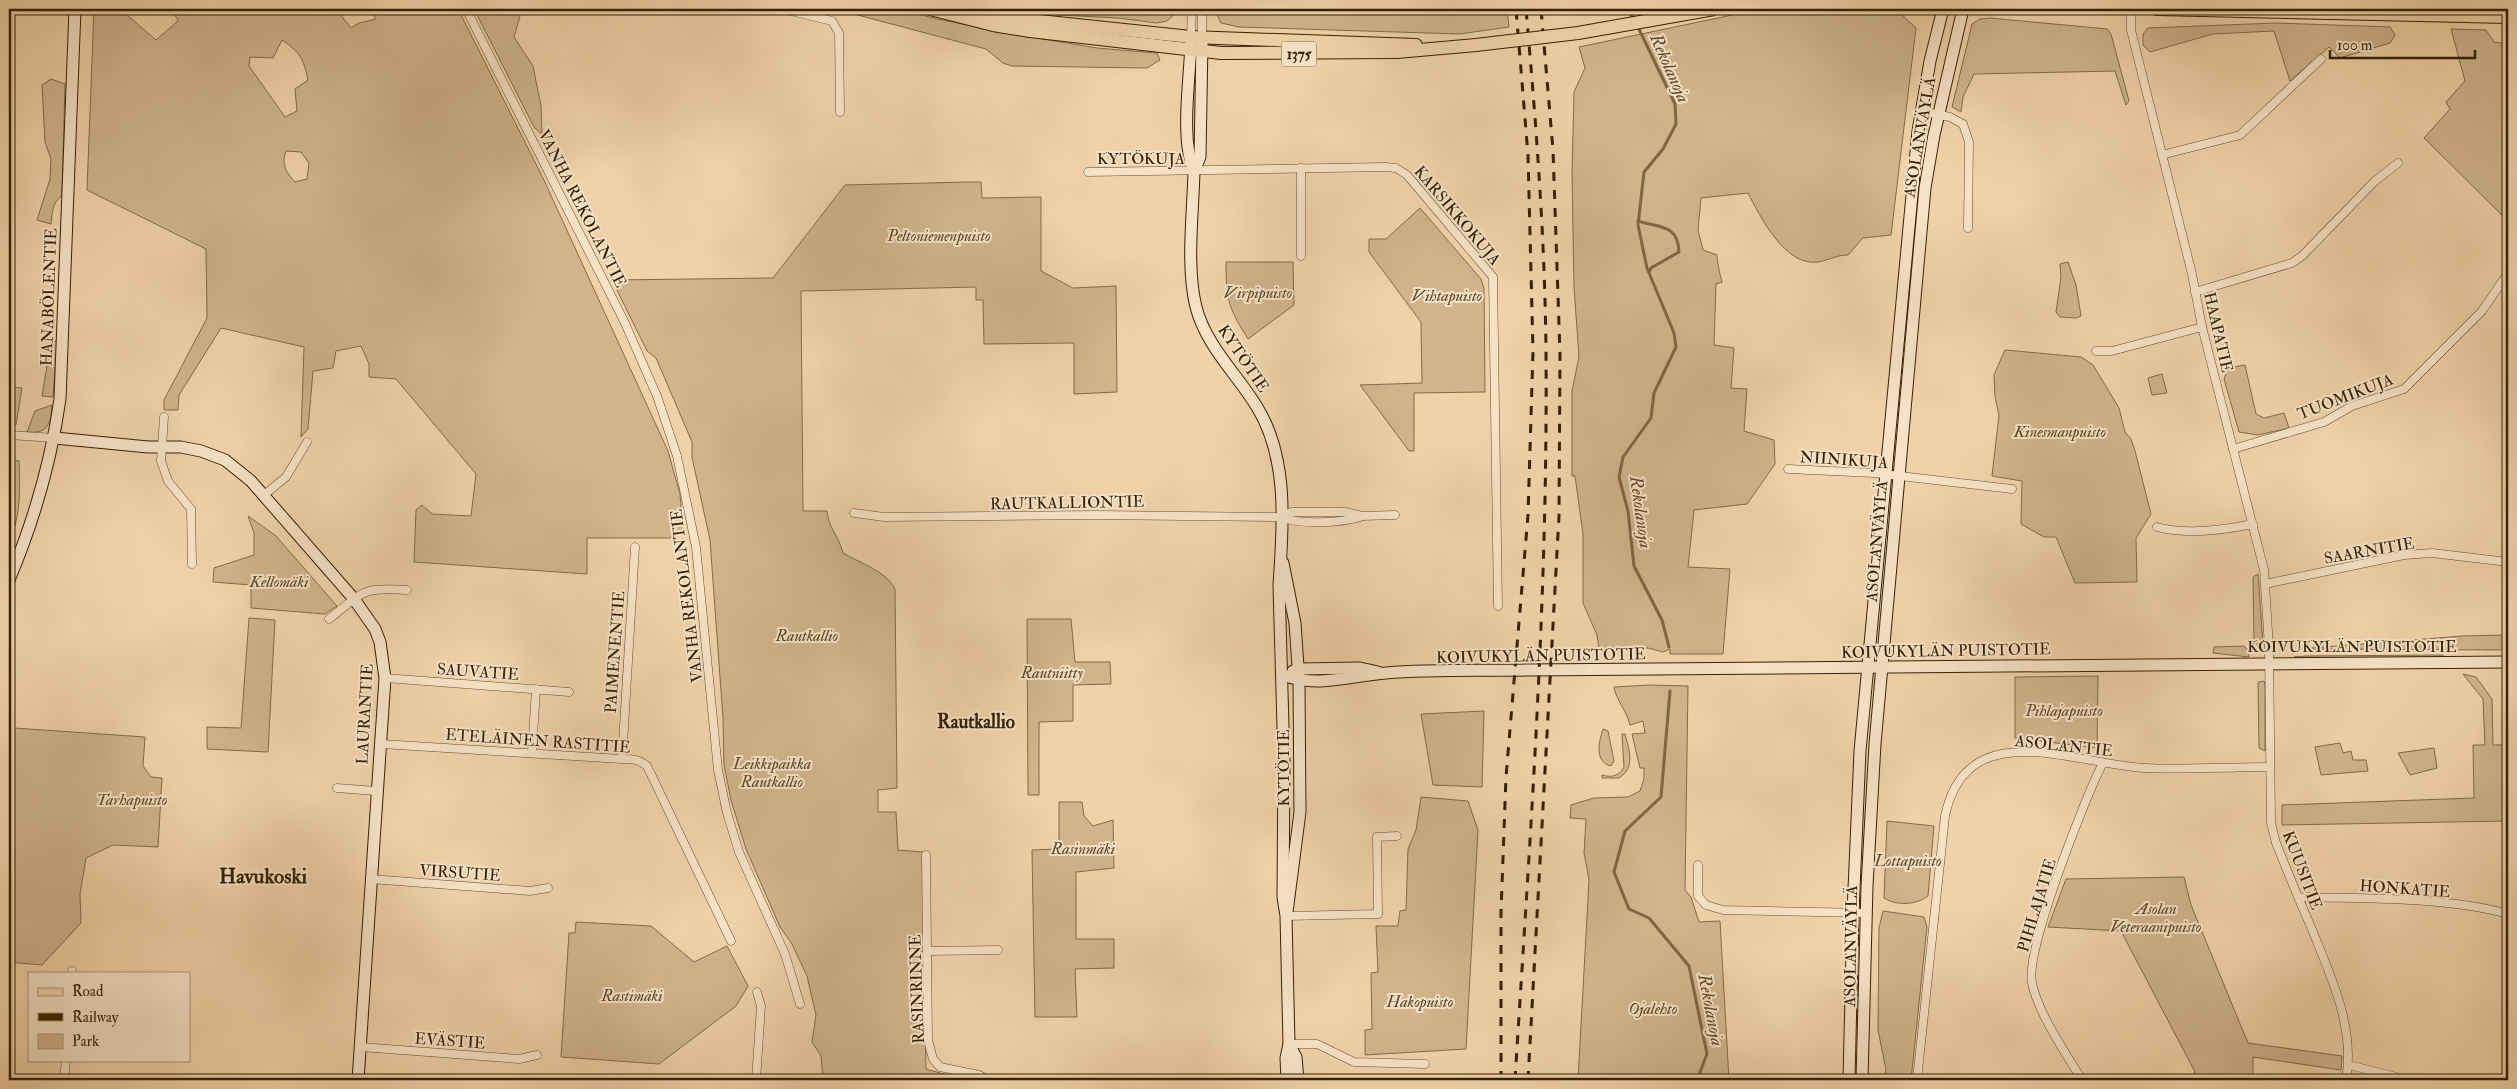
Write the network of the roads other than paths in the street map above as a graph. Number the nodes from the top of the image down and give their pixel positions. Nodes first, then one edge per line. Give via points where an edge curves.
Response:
1 (75, 9) edge
2 (466, 9) edge
3 (783, 9) edge
4 (930, 9) edge
5 (1192, 9) edge
6 (1202, 9) edge
7 (1714, 9) edge
8 (1943, 9) edge
9 (1962, 9) edge
10 (2131, 9) edge
11 (2158, 9) edge
12 (947, 13) junction
13 (2508, 17) edge
14 (1196, 37) junction
15 (1444, 47) junction
16 (1196, 52) junction
17 (2321, 59) dead end
18 (1921, 111) junction
19 (840, 112) dead end
20 (1938, 115) junction
21 (2162, 155) junction
22 (2398, 163) dead end
23 (1301, 168) junction
24 (1194, 171) junction
25 (1088, 172) dead end
26 (1968, 228) dead end
27 (1301, 256) dead end
28 (2508, 273) edge
29 (2195, 292) junction
30 (2202, 327) junction
31 (2096, 351) dead end
32 (164, 417) dead end
33 (9, 435) edge
34 (54, 438) junction
35 (306, 442) dead end
36 (161, 447) junction
37 (2233, 449) junction
38 (1788, 469) dead end
39 (1885, 476) junction
40 (1898, 477) junction
41 (2012, 489) dead end
42 (264, 495) junction
43 (854, 513) dead end
44 (1395, 515) dead end
45 (1281, 516) junction
46 (2253, 524) junction
47 (2157, 527) dead end
48 (635, 547) dead end
49 (1282, 560) junction
50 (2508, 562) edge
51 (192, 564) dead end
52 (9, 580) edge
53 (2265, 584) junction
54 (407, 590) dead end
55 (354, 598) junction
56 (1498, 606) dead end
57 (329, 619) dead end
58 (2270, 662) junction
59 (2508, 662) edge
60 (1882, 667) junction
61 (1868, 668) junction
62 (1298, 669) junction
63 (1385, 673) junction
64 (1283, 675) junction
65 (385, 678) junction
66 (1299, 681) junction
67 (536, 689) junction
68 (569, 692) dead end
69 (381, 744) junction
70 (532, 752) junction
71 (622, 758) junction
72 (2103, 763) junction
73 (2270, 767) junction
74 (337, 788) dead end
75 (376, 791) junction
76 (1397, 836) dead end
77 (926, 855) dead end
78 (1698, 865) dead end
79 (370, 879) junction
80 (548, 888) dead end
81 (2299, 898) junction
82 (1853, 912) junction
83 (1867, 913) junction
84 (2508, 914) edge
85 (1286, 916) junction
86 (731, 941) dead end
87 (998, 950) dead end
88 (928, 951) junction
89 (757, 992) dead end
90 (800, 1004) dead end
91 (1289, 1044) junction
92 (360, 1047) junction
93 (537, 1055) dead end
94 (66, 1062) edge
95 (1425, 1064) dead end
96 (2349, 1065) junction
97 (64, 1080) edge
98 (358, 1080) edge
99 (756, 1080) edge
100 (990, 1080) edge
101 (1286, 1080) edge
102 (1298, 1080) edge
103 (1849, 1080) edge
104 (1862, 1080) edge
105 (1917, 1080) edge
106 (2082, 1080) edge
107 (2346, 1080) edge
108 (2408, 1080) edge

1 - 34 street, HANABÖLENTIE via 64,320 60,399
2 - 90 street, VANHA REKOLANTIE via 624,321 657,396 678,456 696,547 718,770 727,814 739,852 784,954
3 - 19 street via 832,21 836,25 840,33
4 - 12 main road, 1375
5 - 14 street
6 - 14 street
7 - 15 main road, 1375, bridge via 1596,31
8 - 18 street, ASOLANVÄYLÄ
9 - 20 street, ASOLANVÄYLÄ
10 - 21 street, HAAPATIE via 2131,30
11 - 13 main road
12 - 14 main road, 1375 via 995,15
12 - 16 main road, 1375 via 1021,30
14 - 15 main road, 1375
14 - 16 street, KYTÖTIE
15 - 16 main road, 1375 via 1329,54
16 - 24 street, KYTÖTIE via 1200,157
17 - 21 street via 2240,135
18 - 20 street
18 - 39 street, ASOLANVÄYLÄ
20 - 26 street via 1963,124 1969,142
20 - 40 street, ASOLANVÄYLÄ via 1925,188
21 - 29 street, HAAPATIE
22 - 29 street via 2375,181 2292,263
23 - 24 street, KARSIKKOKUJA
23 - 27 street
23 - 56 street, KARSIKKOKUJA via 1385,167 1402,170 1493,277
24 - 25 street, KYTÖKUJA
24 - 45 street, KYTÖTIE via 1192,288 1197,309 1212,343 1258,408 1274,445 1280,478
28 - 37 street, TUOMIKUJA via 2482,310 2404,389 2352,406 2324,422
29 - 30 street, HAAPATIE
30 - 31 street via 2112,352
30 - 37 street, HAAPATIE
32 - 36 street
33 - 34 street
34 - 36 street, LAURANTIE
34 - 52 street, HANABÖLENTIE via 39,500
35 - 42 street via 286,477
36 - 42 street, LAURANTIE via 201,451 225,460
36 - 51 street via 164,474 191,510
37 - 46 street, HAAPATIE
38 - 39 street, NIINIKUJA
39 - 40 street, NIINIKUJA
39 - 61 street, ASOLANVÄYLÄ
40 - 41 street, NIINIKUJA
40 - 60 street, ASOLANVÄYLÄ
42 - 55 street, LAURANTIE
43 - 45 street, RAUTKALLIONTIE via 884,517
44 - 45 street, RAUTKALLIONTIE via 1362,516 1346,521 1291,521
45 - 49 street, KYTÖTIE
46 - 47 street via 2227,529 2168,530
46 - 53 street, HAAPATIE
48 - 71 street, PAIMENENTIE
49 - 62 street, KYTÖTIE via 1295,623
49 - 64 street, KYTÖTIE via 1279,584
50 - 53 street, SAARNITIE via 2432,553 2404,555
53 - 58 street, HAAPATIE
54 - 55 street via 370,589
55 - 57 street
55 - 65 street, LAURANTIE via 375,629
58 - 59 street, KOIVUKYLÄN PUISTOTIE
58 - 60 street, KOIVUKYLÄN PUISTOTIE
58 - 73 street, KUUSITIE
60 - 61 street, KOIVUKYLÄN PUISTOTIE
60 - 83 street, ASOLANVÄYLÄ via 1874,750
61 - 63 street, KOIVUKYLÄN PUISTOTIE
61 - 82 street, ASOLANVÄYLÄ via 1860,752
62 - 63 street, KOIVUKYLÄN PUISTOTIE via 1360,668
62 - 64 street, KOIVUKYLÄN PUISTOTIE
62 - 66 street, KYTÖTIE
63 - 66 street, KOIVUKYLÄN PUISTOTIE via 1360,678
64 - 66 street, KOIVUKYLÄN PUISTOTIE
64 - 85 street, KYTÖTIE via 1283,897
65 - 67 street, SAUVATIE
65 - 69 street, LAURANTIE
66 - 85 street, KYTÖTIE via 1300,812
67 - 68 street, SAUVATIE
67 - 70 street
69 - 70 street, ETELÄINEN RASTITIE
69 - 75 street, LAURANTIE
70 - 71 street, ETELÄINEN RASTITIE
71 - 86 street, ETELÄINEN RASTITIE via 637,760 647,766
72 - 73 street, ASOLANTIE via 2145,768
72 - 105 street, ASOLANTIE via 2029,752 2007,752 1969,767 1952,789 1945,816
72 - 106 street, PIHLAJATIE via 2063,862 2032,957 2031,981 2036,997
73 - 81 street, KUUSITIE via 2271,823
74 - 75 street
75 - 79 street, LAURANTIE
76 - 85 street via 1376,836 1378,914
77 - 88 street, RASINRINNE
78 - 82 street via 1698,896 1706,905 1722,910
79 - 80 street, VIRSUTIE via 530,891
79 - 92 street, LAURANTIE
81 - 84 street, HONKATIE via 2479,906
81 - 96 street, KUUSITIE via 2338,993
82 - 83 street
82 - 103 street, ASOLANVÄYLÄ
83 - 104 street, ASOLANVÄYLÄ
85 - 91 street, KYTÖTIE
87 - 88 street
88 - 100 street, RASINRINNE via 928,1040 933,1058 940,1067
89 - 99 street via 761,1006
91 - 95 street via 1317,1044 1354,1062
91 - 101 street, KYTÖTIE
91 - 102 street, KYTÖTIE via 1296,1057
92 - 93 street, EVÄSTIE via 519,1059
92 - 98 street, LAURANTIE
94 - 97 street
96 - 107 street, KUUSITIE
96 - 108 street

